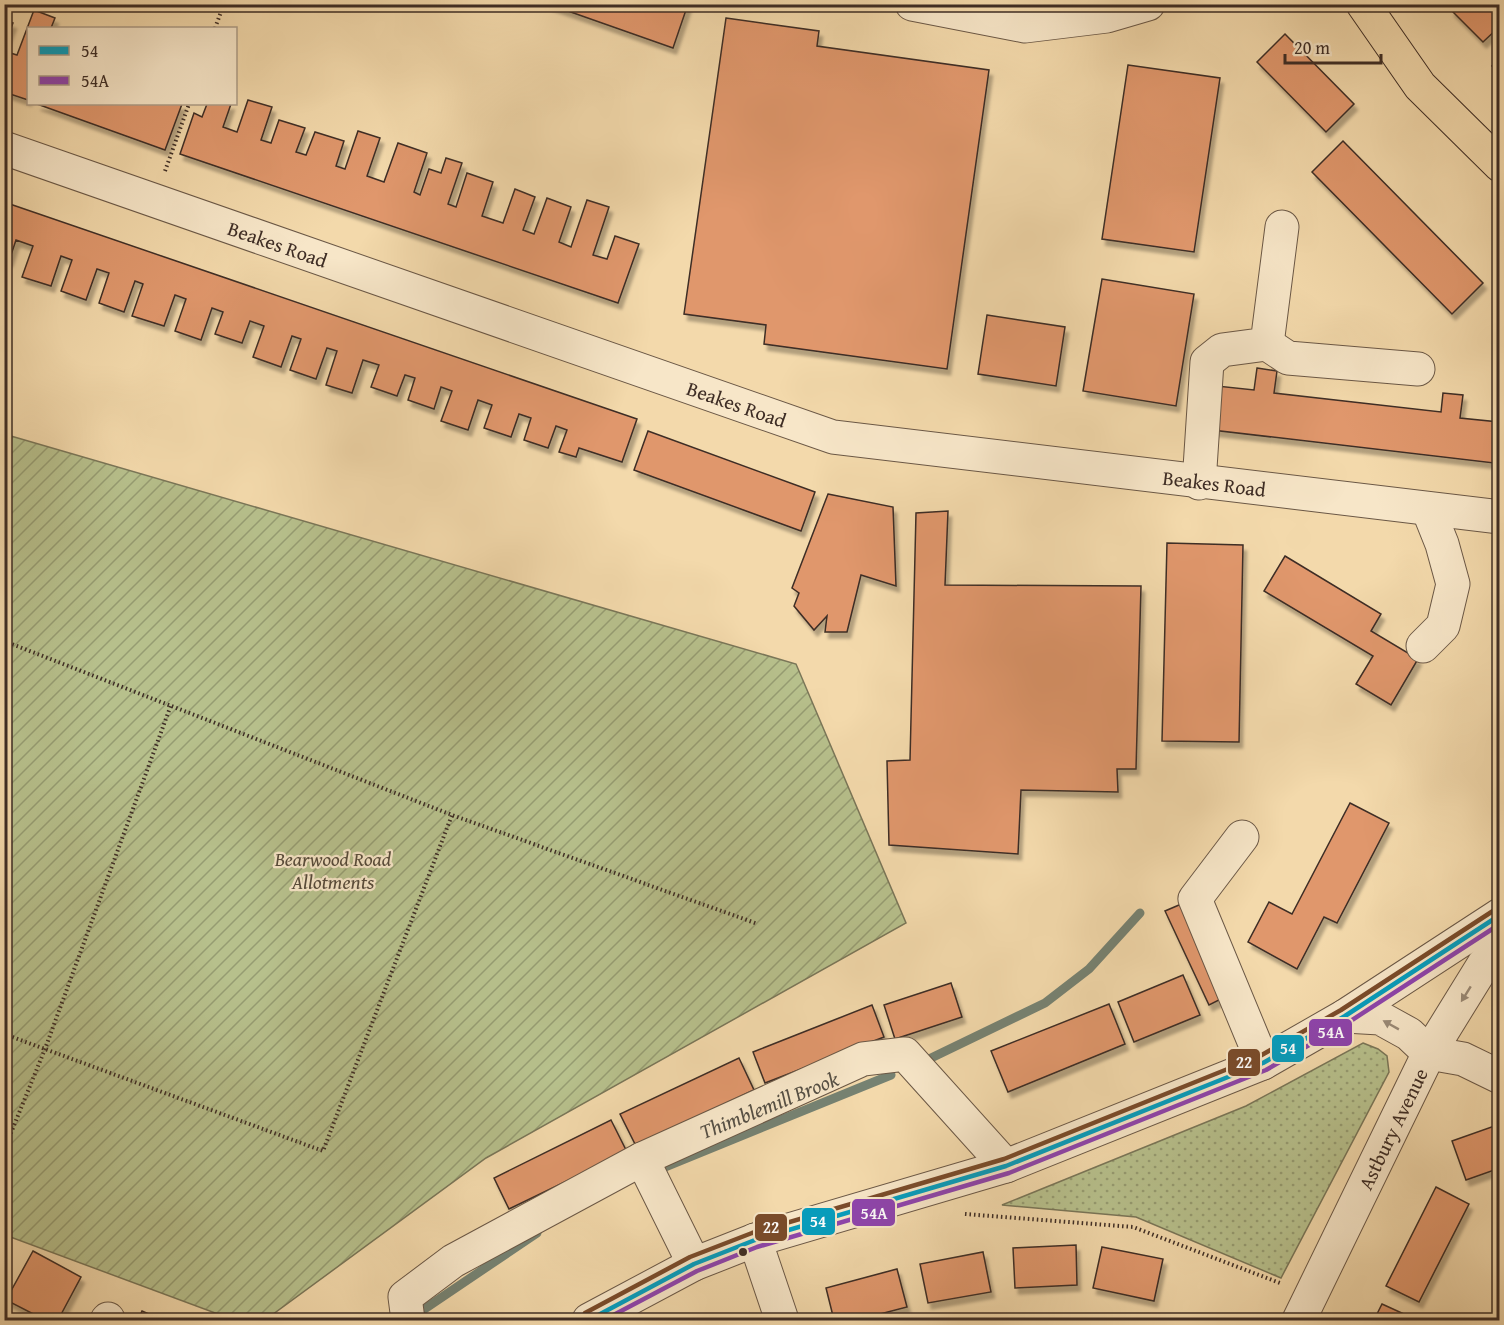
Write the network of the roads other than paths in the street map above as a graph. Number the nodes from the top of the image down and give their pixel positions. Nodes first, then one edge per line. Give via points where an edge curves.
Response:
1 (912, 4) edge
2 (1148, 4) edge
3 (1363, 4) edge
4 (4, 148) edge
5 (1500, 165) edge
6 (1282, 227) dead end
7 (1267, 344) junction
8 (1418, 369) dead end
9 (1198, 483) junction
10 (1428, 509) junction
11 (1500, 518) edge
12 (1423, 646) dead end
13 (1242, 837) dead end
14 (1500, 915) edge
15 (1500, 946) edge
16 (1345, 1016) junction
17 (1429, 1053) junction
18 (1263, 1063) junction
19 (1500, 1077) edge
20 (642, 1159) junction
21 (1006, 1166) junction
22 (755, 1240) junction
23 (694, 1264) junction
24 (408, 1320) edge
25 (589, 1320) edge
26 (782, 1320) edge
27 (1299, 1320) edge

1 - 2 street via 1025,26 1107,16
3 - 5 main road via 1420,86
4 - 9 street, Beakes Road via 832,437
6 - 7 street
7 - 8 street via 1288,358
7 - 9 street via 1222,350 1207,362
9 - 10 street, Beakes Road
10 - 11 street, Beakes Road
10 - 12 street via 1453,584 1443,626
13 - 18 street via 1196,899
14 - 16 street
15 -> 17 street, Astbury Avenue via 1484,964
17 -> 16 street via 1409,1034 1380,1018
16 - 18 street
17 - 19 street via 1463,1059
17 - 27 street, Astbury Avenue
18 - 21 street
20 - 21 street via 863,1059 905,1054
20 - 23 street
20 - 24 street via 453,1261 405,1297
21 - 22 street
22 - 23 street
22 - 26 street
23 - 25 street

